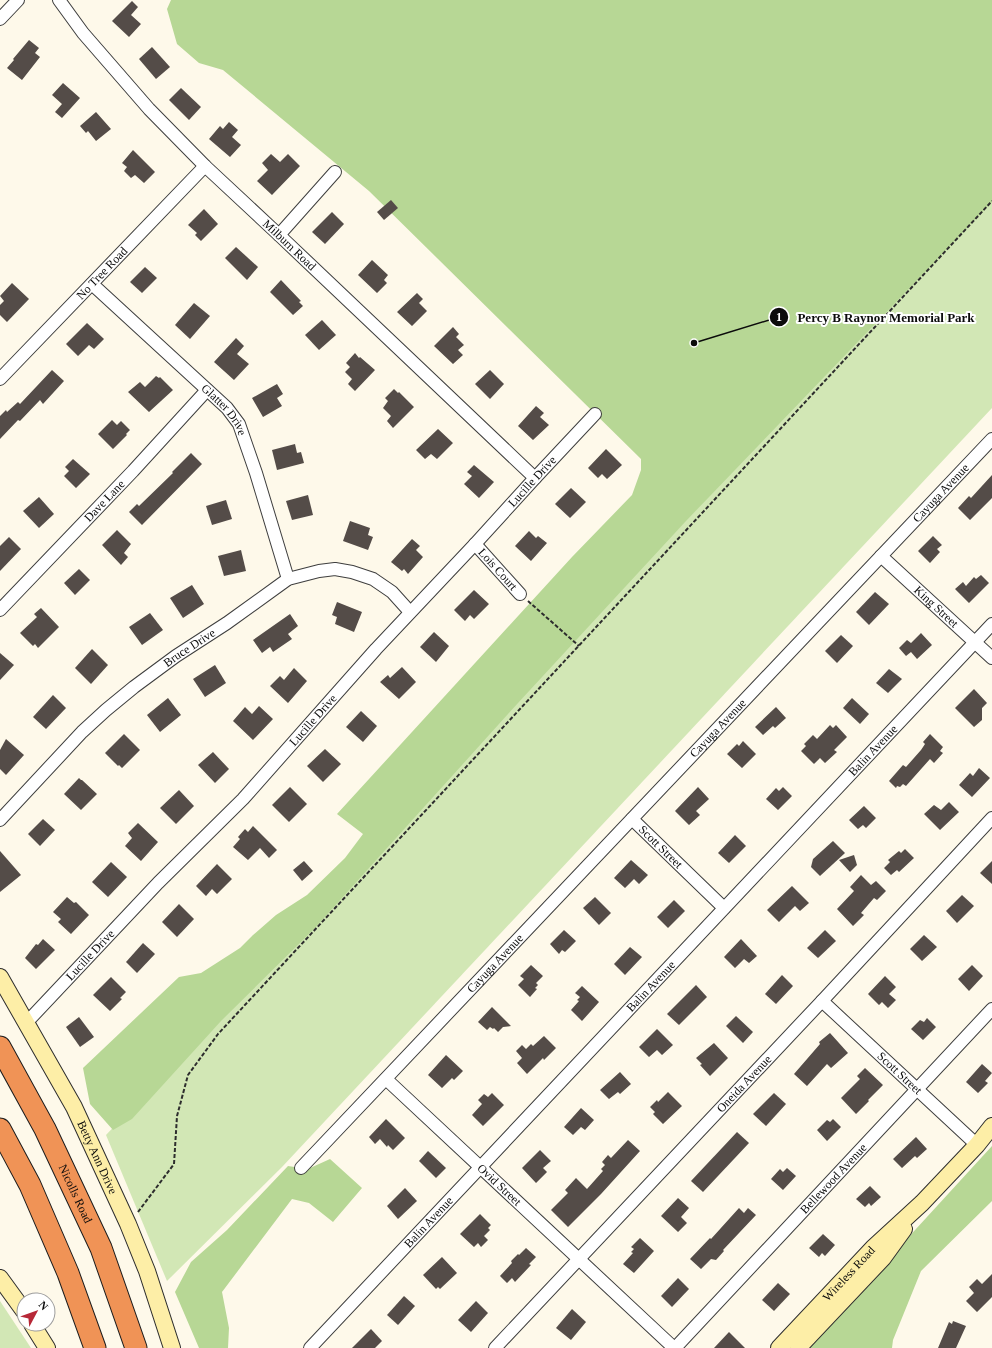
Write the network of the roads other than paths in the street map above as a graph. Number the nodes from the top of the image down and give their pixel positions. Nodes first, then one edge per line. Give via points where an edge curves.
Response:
1 (18, 0) edge
2 (59, 0) edge
3 (0, 19) edge
4 (204, 166) junction
5 (336, 172) dead end
6 (279, 235) junction
7 (92, 284) junction
8 (0, 380) edge
9 (207, 390) junction
10 (595, 414) dead end
11 (992, 439) edge
12 (535, 478) junction
13 (475, 544) junction
14 (881, 556) junction
15 (288, 579) junction
16 (520, 594) road end
17 (0, 610) edge
18 (410, 612) junction
19 (992, 624) edge
20 (975, 642) junction
21 (992, 658) edge
22 (992, 818) edge
23 (632, 819) junction
24 (0, 820) edge
25 (724, 908) junction
26 (0, 977) edge
27 (822, 1001) junction
28 (992, 1009) edge
29 (27, 1022) junction
30 (0, 1047) edge
31 (386, 1078) junction
32 (917, 1089) junction
33 (992, 1126) edge
34 (0, 1130) edge
35 (992, 1133) edge
36 (977, 1145) junction
37 (480, 1167) junction
38 (302, 1168) dead end
39 (922, 1203) junction
40 (578, 1259) junction
41 (0, 1278) edge
42 (16, 1300) edge
43 (37, 1332) edge
44 (47, 1348) edge
45 (95, 1348) edge
46 (136, 1348) edge
47 (172, 1348) edge
48 (310, 1348) edge
49 (495, 1348) edge
50 (674, 1348) edge
51 (779, 1348) edge
52 (798, 1348) edge

1 - 3 street
2 - 4 street, Milburn Road via 83,33 149,109
4 - 6 street, Milburn Road
4 - 7 street, No Tree Road
5 - 6 street
6 - 12 street, Milburn Road
7 - 8 street, No Tree Road
7 - 9 street, Glatter Drive
9 - 15 street, Glatter Drive via 227,408 239,424
9 - 17 street, Dave Lane
10 - 12 street, Lucille Drive
11 - 14 street, Cayuga Avenue
12 - 13 street, Lucille Drive
13 - 16 street, Lois Court
13 - 18 street, Lucille Drive
14 - 20 street, King Street
14 - 23 street, Cayuga Avenue
15 - 18 street, Bruce Drive via 335,569 352,572 373,579 392,592
15 - 24 street, Bruce Drive via 176,656 106,710 82,732
18 - 29 street, Lucille Drive via 243,799 158,883
19 - 20 street, Balin Avenue
20 - 21 street, King Street
20 - 25 street, Balin Avenue
22 - 27 street, Oneida Avenue
23 - 25 street, Scott Street
23 - 31 street, Cayuga Avenue
25 - 37 street, Balin Avenue
26 - 29 main road, Betty Ann Drive
27 - 32 street, Scott Street
27 - 40 street, Oneida Avenue
28 - 32 street, Bellewood Avenue
29 - 47 main road, Betty Ann Drive via 74,1107 128,1224 147,1271
30 - 46 highway, Nicolls Road via 46,1129 101,1248
31 - 37 street, Ovid Street
31 - 38 street
32 - 36 street, Scott Street
32 - 50 street, Bellewood Avenue
33 - 36 main road, Wireless Road
34 - 45 highway via 30,1185 68,1273
35 - 36 main road, Wireless Road
36 - 39 main road, Wireless Road
37 - 40 street, Ovid Street
37 - 48 street, Balin Avenue
39 - 51 main road, Wireless Road via 873,1248
39 - 52 main road, Wireless Road via 883,1258
40 - 49 street, Oneida Avenue
40 - 50 street, Ovid Street
41 - 42 main road
43 - 44 main road

